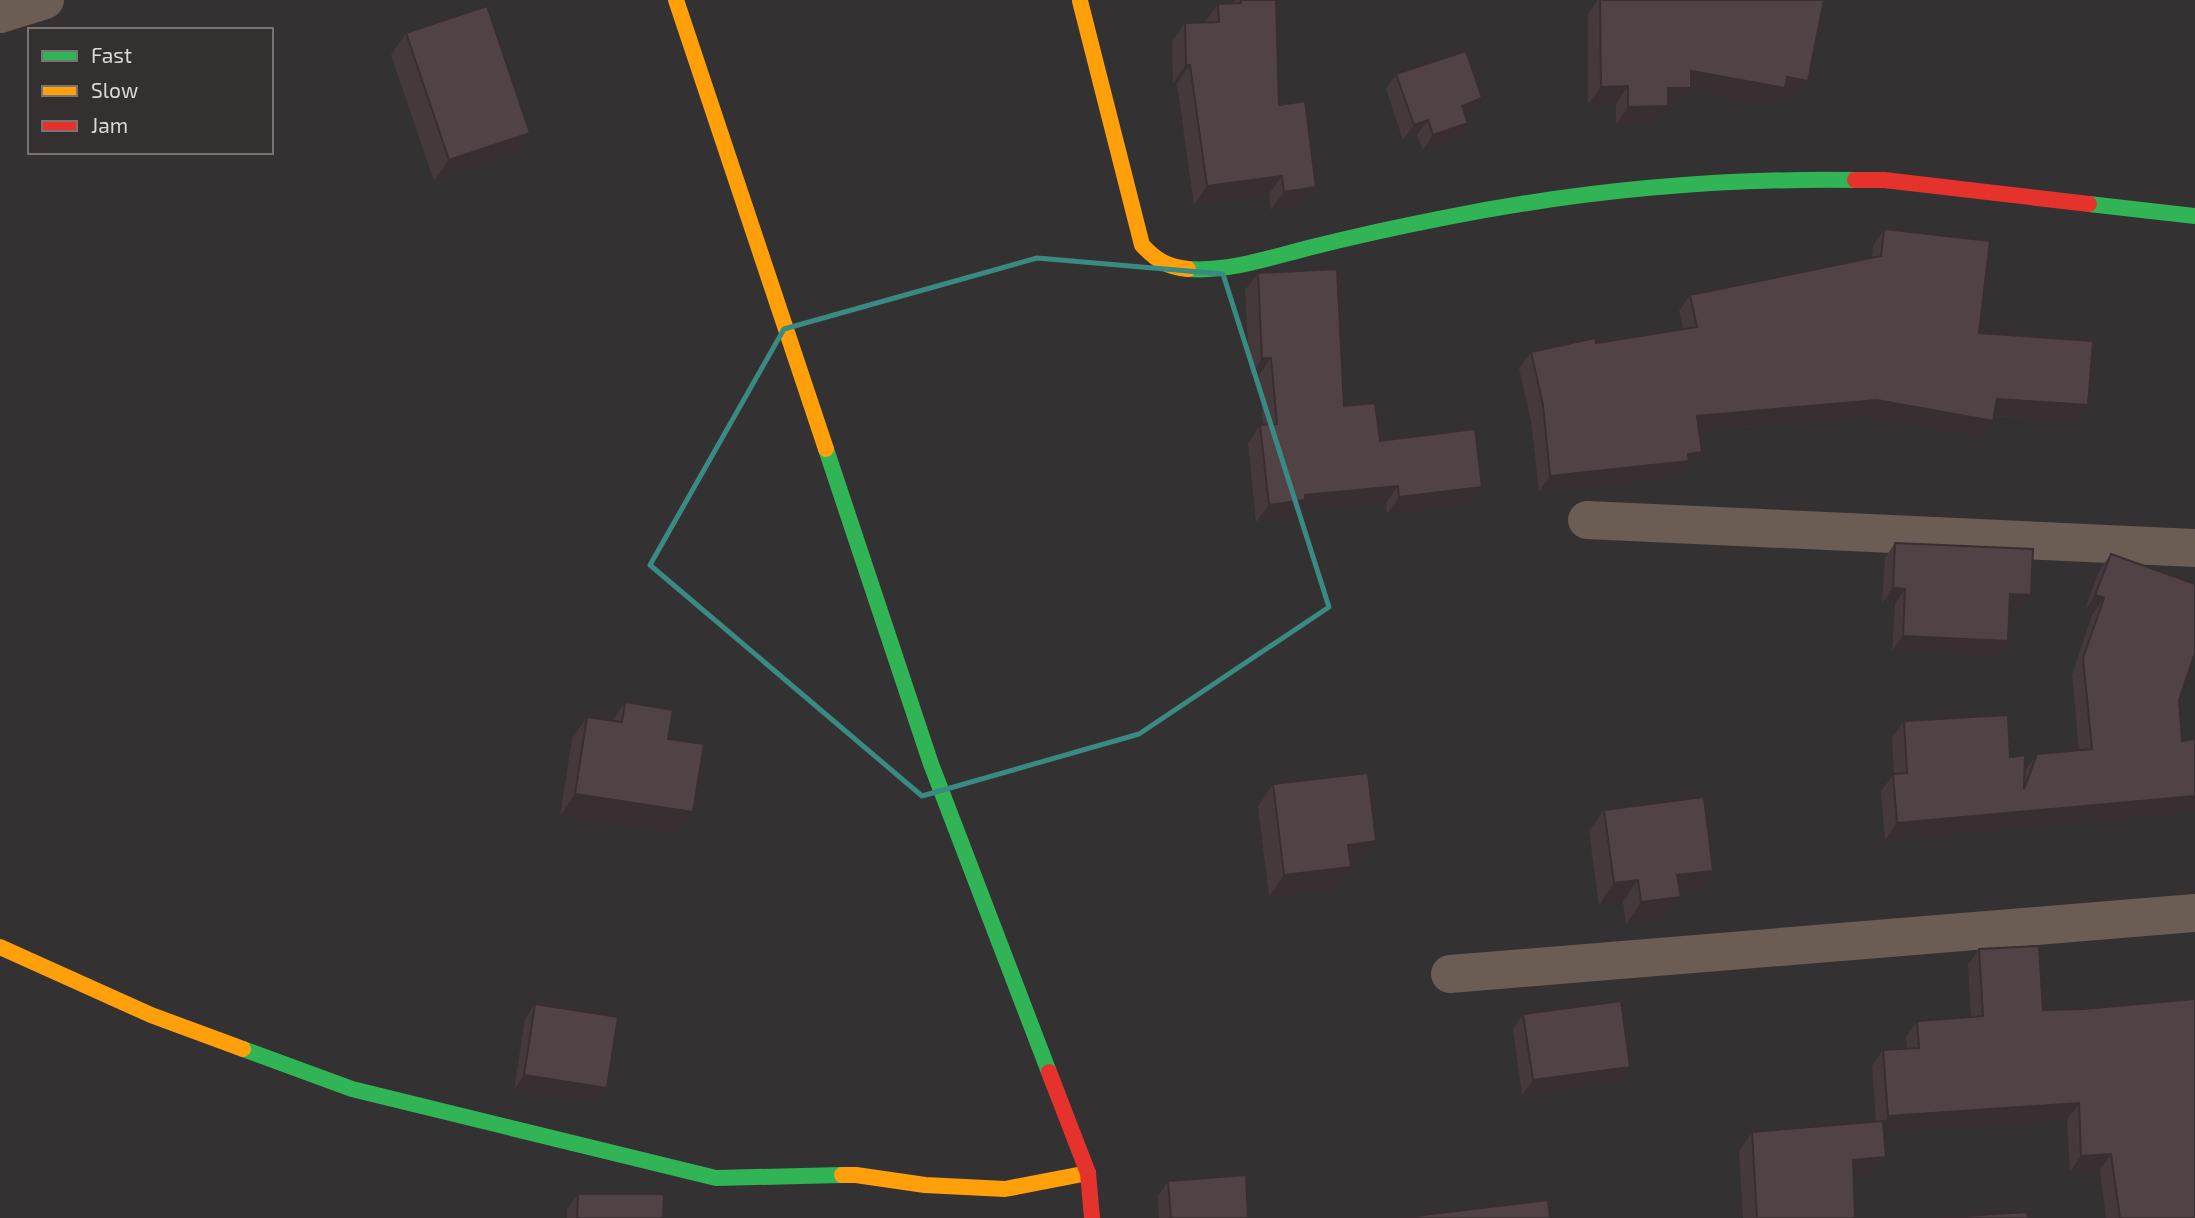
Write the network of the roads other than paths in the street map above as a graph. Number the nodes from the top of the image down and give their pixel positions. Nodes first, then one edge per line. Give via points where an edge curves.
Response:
1 (45, 0) edge
2 (676, 0) edge
3 (1080, 1) edge
4 (0, 14) edge
5 (2195, 216) edge
6 (1587, 520) dead end
7 (2195, 548) edge
8 (2195, 913) edge
9 (0, 947) edge
10 (1450, 974) dead end
11 (1088, 1173) junction
12 (1092, 1218) edge

1 - 4 street
2 - 11 street via 931,764
3 - 5 street via 1142,245 1157,261 1174,268 1232,267 1376,231 1517,203 1774,179 1884,180
6 - 7 street
8 - 10 street
9 - 11 street via 151,1015 352,1089 716,1178 856,1175 925,1185 1005,1189
11 - 12 street

